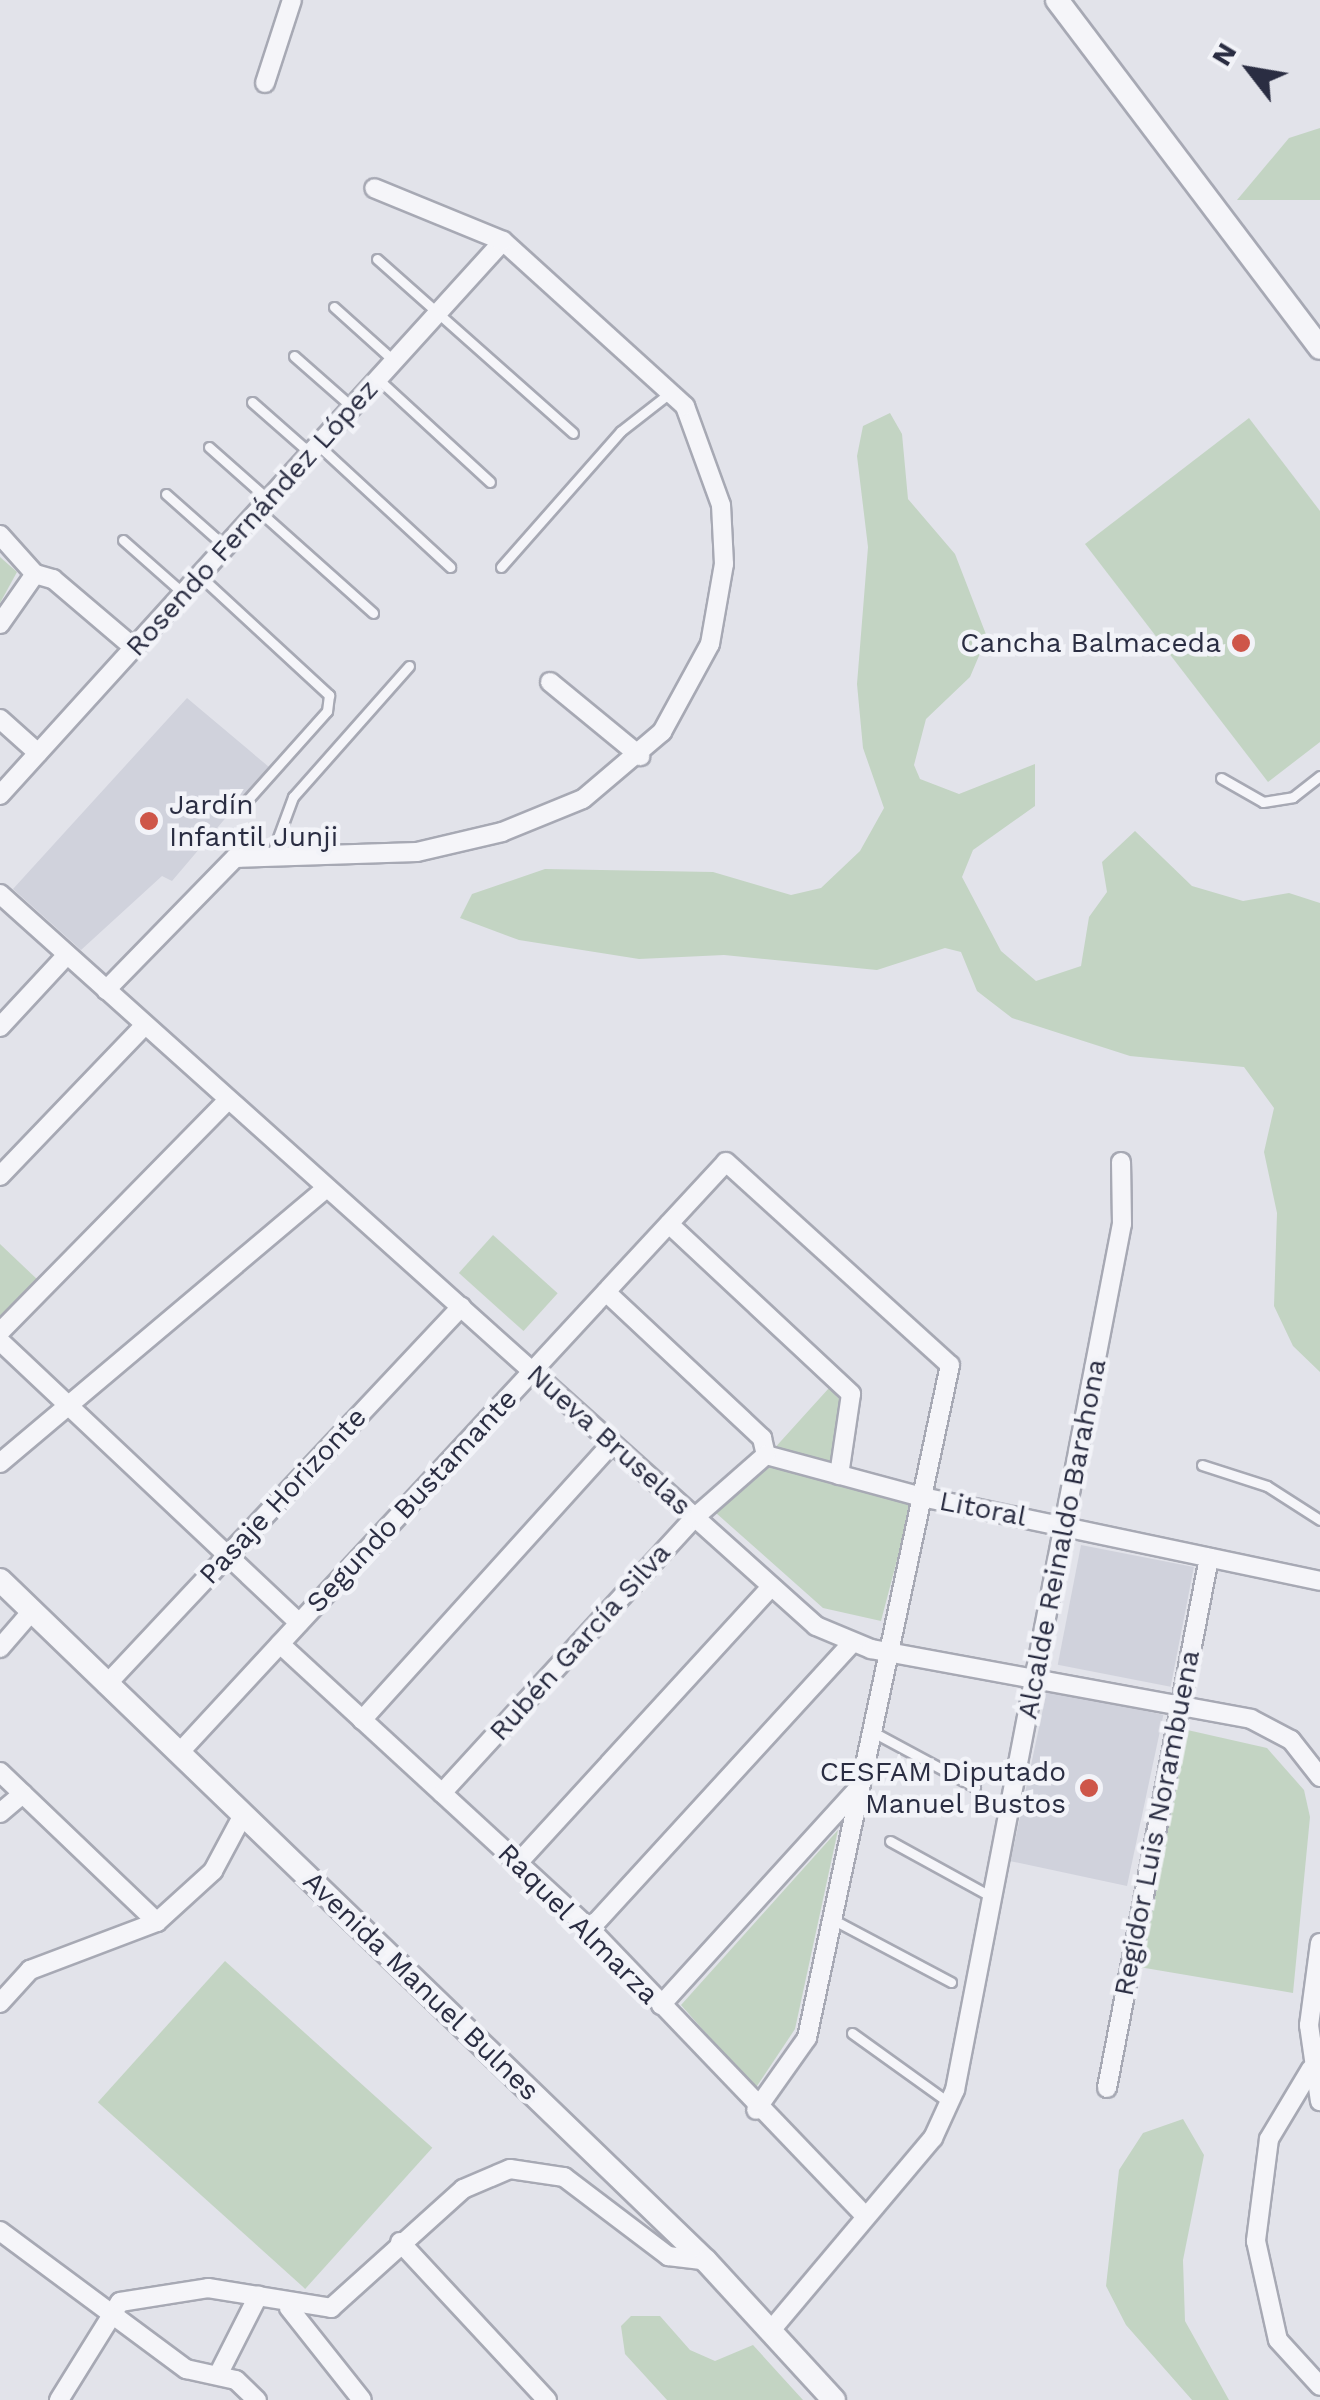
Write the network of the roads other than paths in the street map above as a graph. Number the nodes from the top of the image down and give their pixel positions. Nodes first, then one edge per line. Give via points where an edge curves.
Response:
1 (292, 0) edge
2 (1057, 0) edge
3 (265, 83) dead end
4 (374, 188) dead end
5 (503, 241) junction
6 (377, 260) dead end
7 (334, 306) dead end
8 (438, 313) junction
9 (1320, 348) edge
10 (294, 356) dead end
11 (394, 361) junction
12 (378, 379) junction
13 (673, 390) junction
14 (252, 402) dead end
15 (352, 407) junction
16 (573, 433) dead end
17 (209, 447) dead end
18 (314, 450) junction
19 (490, 482) dead end
20 (166, 494) dead end
21 (264, 505) junction
22 (0, 534) edge
23 (122, 540) dead end
24 (226, 547) junction
25 (450, 567) dead end
26 (501, 567) dead end
27 (36, 574) junction
28 (200, 576) junction
29 (184, 594) junction
30 (373, 613) dead end
31 (0, 624) edge
32 (134, 648) junction
33 (409, 666) dead end
34 (550, 682) dead end
35 (0, 720) edge
36 (38, 753) junction
37 (640, 756) junction
38 (1320, 776) edge
39 (1221, 778) dead end
40 (0, 795) edge
41 (242, 806) dead end
42 (273, 851) junction
43 (0, 894) edge
44 (67, 954) junction
45 (106, 990) junction
46 (145, 1025) junction
47 (0, 1027) edge
48 (228, 1100) junction
49 (1122, 1162) dead end
50 (0, 1176) edge
51 (327, 1188) junction
52 (669, 1224) junction
53 (606, 1292) junction
54 (461, 1307) junction
55 (0, 1332) edge
56 (0, 1341) edge
57 (533, 1370) junction
58 (68, 1406) junction
59 (612, 1443) junction
60 (766, 1455) junction
61 (0, 1463) edge
62 (1202, 1464) dead end
63 (839, 1475) junction
64 (922, 1498) junction
65 (694, 1518) junction
66 (1320, 1520) edge
67 (1066, 1525) junction
68 (226, 1556) junction
69 (1209, 1558) junction
70 (0, 1580) edge
71 (1320, 1581) edge
72 (770, 1588) junction
73 (32, 1610) junction
74 (299, 1623) junction
75 (280, 1644) junction
76 (852, 1644) junction
77 (0, 1648) edge
78 (889, 1652) junction
79 (1035, 1679) junction
80 (106, 1685) junction
81 (1179, 1707) junction
82 (362, 1720) junction
83 (871, 1730) junction
84 (179, 1752) junction
85 (0, 1772) edge
86 (1320, 1777) edge
87 (976, 1786) dead end
88 (857, 1790) junction
89 (442, 1793) junction
90 (23, 1794) junction
91 (0, 1813) edge
92 (243, 1815) junction
93 (890, 1841) dead end
94 (518, 1863) junction
95 (992, 1897) junction
96 (830, 1918) junction
97 (157, 1922) junction
98 (590, 1929) junction
99 (1320, 1943) edge
100 (952, 1982) dead end
101 (0, 2004) edge
102 (662, 2005) junction
103 (852, 2034) dead end
104 (1311, 2069) junction
105 (1107, 2088) dead end
106 (1320, 2101) edge
107 (950, 2104) junction
108 (756, 2110) junction
109 (866, 2216) junction
110 (1, 2235) edge
111 (400, 2242) junction
112 (706, 2261) junction
113 (258, 2296) junction
114 (288, 2308) junction
115 (111, 2310) junction
116 (772, 2329) junction
117 (218, 2375) junction
118 (1320, 2386) edge
119 (59, 2400) edge
120 (257, 2400) edge
121 (362, 2400) edge
122 (547, 2400) edge
123 (834, 2400) edge

1 - 3 street
2 - 9 street
4 - 5 street
5 - 8 street, Rosendo Fernández López
5 - 13 street
6 - 8 lane
7 - 11 lane
8 - 11 street, Rosendo Fernández López
8 - 16 lane
10 - 15 lane
11 - 12 street, Rosendo Fernández López
12 - 15 street, Rosendo Fernández López
12 - 19 lane
13 - 26 lane via 622,431
13 - 37 street via 711,458 724,564 698,676
14 - 18 lane
15 - 18 street, Rosendo Fernández López
17 - 21 lane
18 - 21 street, Rosendo Fernández López
18 - 25 lane
20 - 24 lane
21 - 24 street, Rosendo Fernández López
21 - 30 lane
22 - 27 street
23 - 29 lane
24 - 28 street, Rosendo Fernández López
27 - 31 street
27 - 32 street via 54,579
28 - 29 street, Rosendo Fernández López
28 - 41 lane via 330,695 326,711
29 - 32 street, Rosendo Fernández López
32 - 36 street, Rosendo Fernández López
33 - 42 lane via 293,796
34 - 37 street
35 - 36 street
36 - 40 street, Rosendo Fernández López
37 - 42 street via 583,798 502,832 379,856
38 - 39 lane via 1293,798 1263,802
42 - 45 street via 217,869
43 - 44 street, Nueva Bruselas
44 - 45 street, Nueva Bruselas
44 - 47 street
45 - 46 street, Nueva Bruselas
46 - 48 street, Nueva Bruselas
46 - 50 street
48 - 51 street, Nueva Bruselas
48 - 55 street
49 - 67 street, Alcalde Reinaldo Barahona via 1122,1224
51 - 54 street, Nueva Bruselas
51 - 58 street
52 - 53 street, Segundo Bustamante
52 - 63 street via 851,1394
52 - 64 street, Segundo Bustamante via 726,1162 950,1365
53 - 57 street, Segundo Bustamante
53 - 60 street via 762,1438
54 - 57 street, Nueva Bruselas
54 - 68 street, Pasaje Horizonte
56 - 58 street
57 - 59 street, Nueva Bruselas
57 - 74 street, Segundo Bustamante
58 - 61 street
58 - 68 street
59 - 65 street, Nueva Bruselas
59 - 82 street
60 - 63 street, Litoral
60 - 65 street, Rubén García Silva
62 - 66 lane via 1267,1486
63 - 64 street, Litoral
64 - 67 street, Litoral
64 - 78 street
65 - 72 street, Nueva Bruselas
65 - 89 street, Rubén García Silva
67 - 69 street, Litoral
67 - 79 street, Alcalde Reinaldo Barahona
68 - 74 street
68 - 80 street, Pasaje Horizonte
69 - 71 street, Litoral
69 - 81 street, Regidor Luis Norambuena
70 - 73 street, Avenida Manuel Bulnes
72 - 76 street, Nueva Bruselas
72 - 94 street
73 - 77 street
73 - 80 street, Avenida Manuel Bulnes
74 - 75 street, Segundo Bustamante
75 - 82 street, Raquel Almarza
75 - 84 street, Segundo Bustamante
76 - 78 street, Nueva Bruselas
76 - 98 street
78 - 79 street, Nueva Bruselas
78 - 83 street
79 - 81 street, Nueva Bruselas
79 - 95 street, Alcalde Reinaldo Barahona
80 - 84 street, Avenida Manuel Bulnes
81 - 86 street, Nueva Bruselas via 1265,1724
81 - 105 street, Regidor Luis Norambuena
82 - 89 street, Raquel Almarza
83 - 87 lane
83 - 88 street
84 - 92 street, Avenida Manuel Bulnes
85 - 90 street
88 - 96 street
88 - 102 street
89 - 94 street, Raquel Almarza
90 - 91 street
90 - 97 street
92 - 97 street via 213,1871
92 - 112 street, Avenida Manuel Bulnes
93 - 95 lane
94 - 98 street, Raquel Almarza
95 - 107 street, Alcalde Reinaldo Barahona
96 - 100 lane
96 - 108 street via 807,2038
97 - 101 street via 30,1970
98 - 102 street, Raquel Almarza
99 - 104 street
102 - 108 street, Raquel Almarza
103 - 107 lane
104 - 106 street
104 - 118 street via 1277,2115 1256,2241 1278,2340
107 - 109 street, Alcalde Reinaldo Barahona
108 - 109 street, Raquel Almarza
109 - 116 street, Alcalde Reinaldo Barahona
110 - 115 street
111 - 112 street via 463,2190 526,2166 577,2184 668,2256
111 - 114 street via 340,2304
111 - 122 street
112 - 116 street, Avenida Manuel Bulnes
113 - 114 street
113 - 115 street via 171,2287
113 - 117 street
114 - 121 street
115 - 117 street via 186,2369
115 - 119 street
116 - 123 street, Avenida Manuel Bulnes
117 - 120 street

